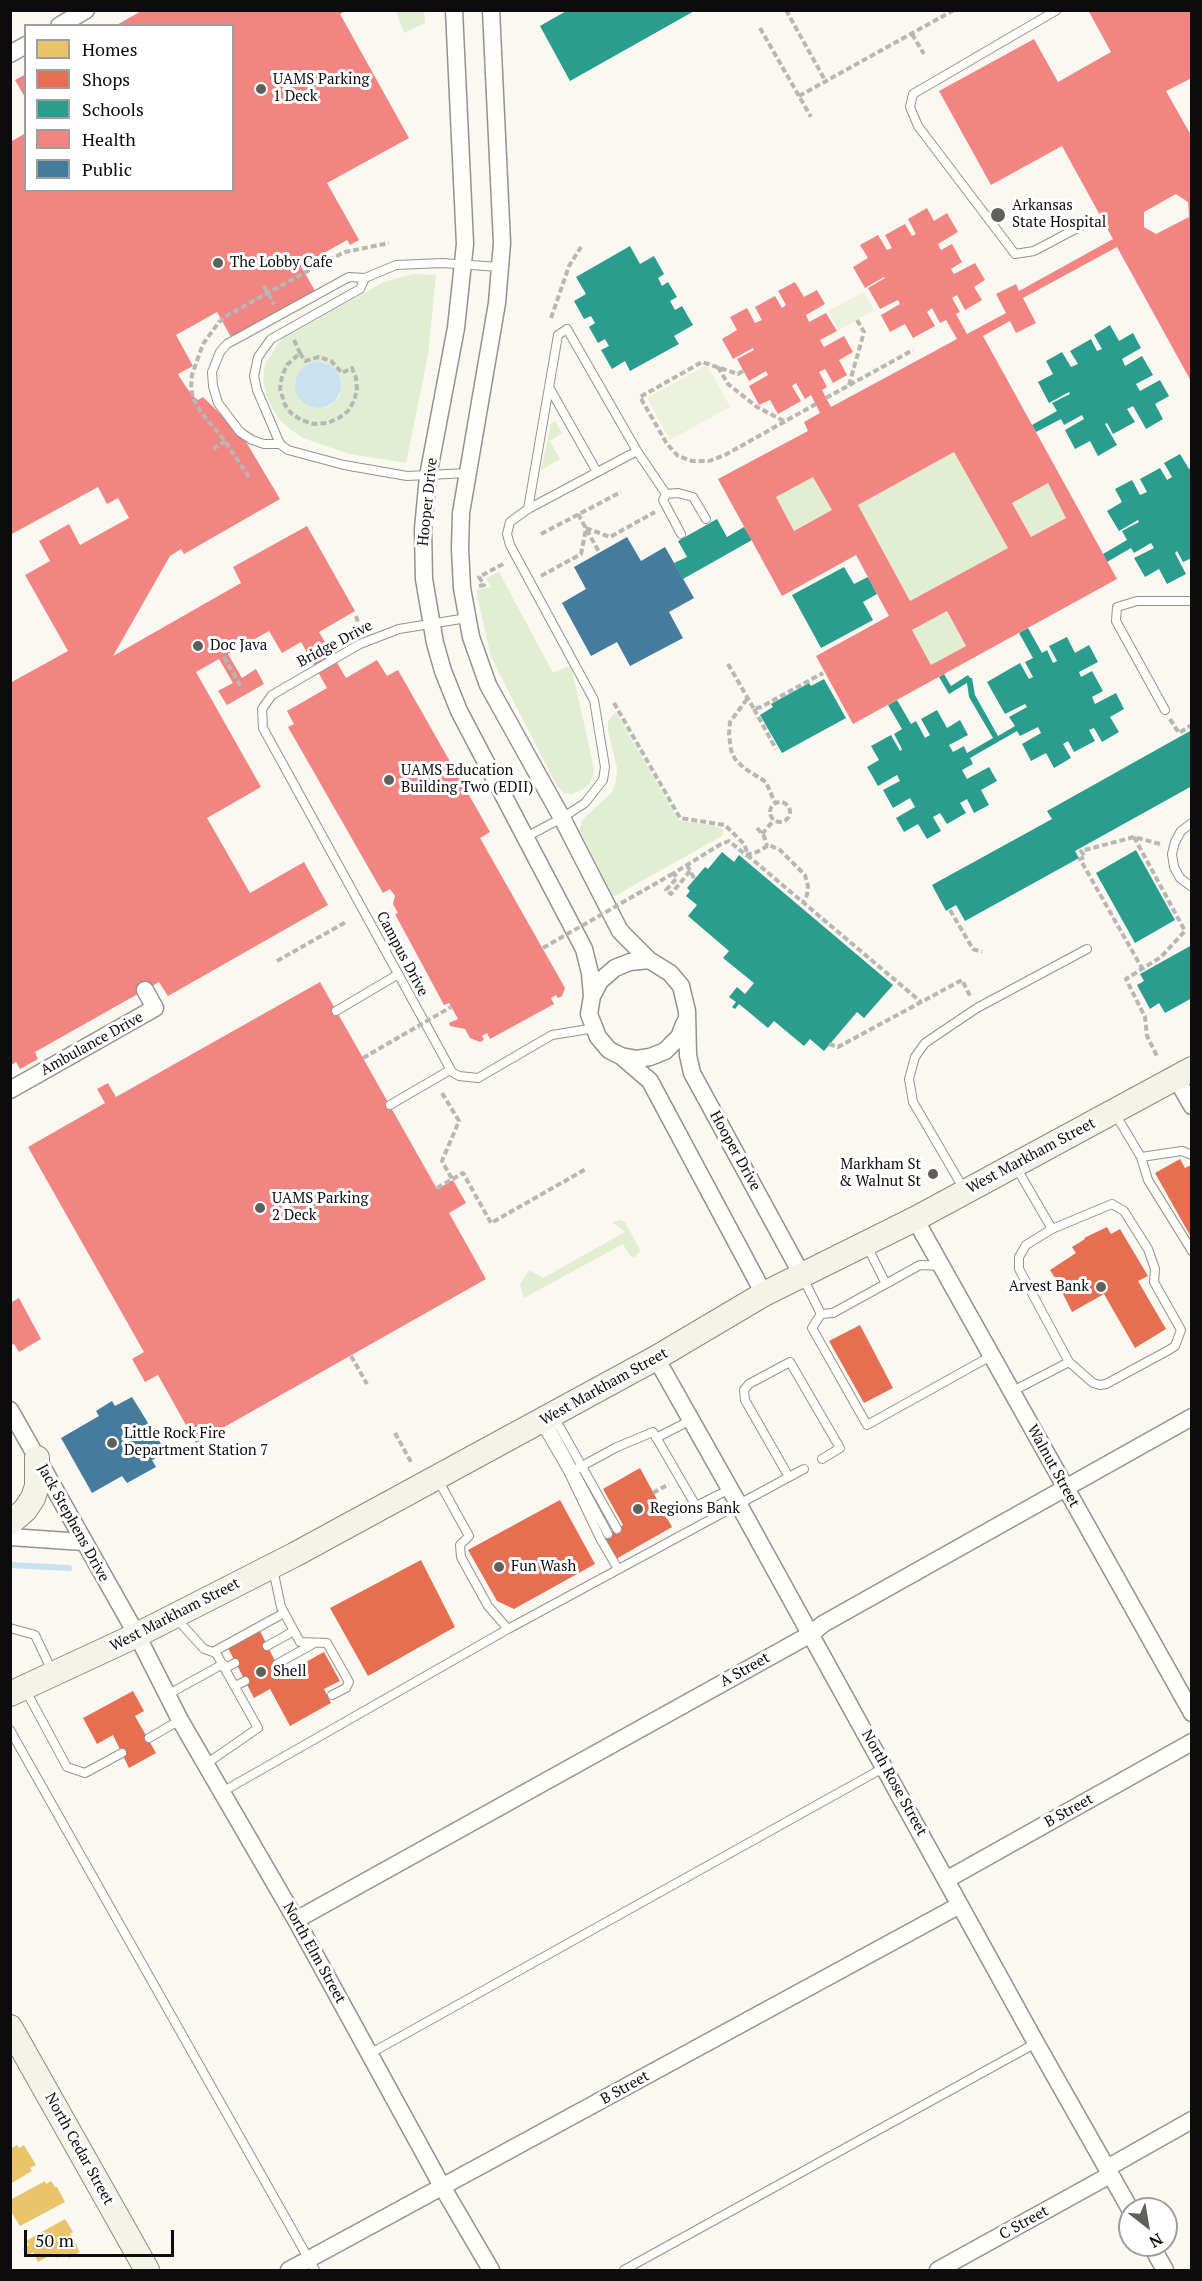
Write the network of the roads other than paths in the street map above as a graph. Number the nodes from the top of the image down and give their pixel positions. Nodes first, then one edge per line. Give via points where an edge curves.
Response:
1 (86, 10) edge
2 (454, 10) edge
3 (491, 10) edge
4 (1057, 10) edge
5 (62, 24) edge
6 (24, 46) edge
7 (10, 54) edge
8 (1085, 224) dead end
9 (462, 266) junction
10 (499, 267) junction
11 (365, 278) junction
12 (549, 387) junction
13 (280, 444) junction
14 (637, 451) junction
15 (597, 472) junction
16 (468, 473) junction
17 (428, 476) junction
18 (666, 494) junction
19 (528, 509) junction
20 (706, 519) dead end
21 (681, 534) dead end
22 (1191, 601) edge
23 (467, 618) junction
24 (431, 623) junction
25 (262, 710) joint
26 (1165, 710) dead end
27 (562, 818) junction
28 (1191, 823) edge
29 (526, 837) junction
30 (1191, 887) edge
31 (1087, 949) dead end
32 (650, 960) junction
33 (397, 975) junction
34 (145, 990) dead end
35 (592, 996) junction
36 (336, 1011) dead end
37 (686, 1022) junction
38 (595, 1029) junction
39 (621, 1056) junction
40 (450, 1070) junction
41 (1184, 1073) edge
42 (10, 1090) edge
43 (390, 1105) dead end
44 (1191, 1106) edge
45 (1114, 1111) junction
46 (1191, 1155) edge
47 (1141, 1157) junction
48 (1015, 1165) junction
49 (966, 1192) junction
50 (915, 1219) junction
51 (1052, 1229) junction
52 (866, 1244) junction
53 (1191, 1251) edge
54 (941, 1266) junction
55 (802, 1275) junction
56 (886, 1284) junction
57 (764, 1294) junction
58 (820, 1314) junction
59 (992, 1356) junction
60 (656, 1358) junction
61 (1069, 1362) junction
62 (1011, 1392) junction
63 (10, 1410) edge
64 (1191, 1417) edge
65 (546, 1419) junction
66 (691, 1420) junction
67 (656, 1438) junction
68 (37, 1458) junction
69 (822, 1458) dead end
70 (804, 1468) dead end
71 (575, 1470) junction
72 (789, 1477) junction
73 (437, 1478) junction
74 (1065, 1488) junction
75 (730, 1489) junction
76 (739, 1505) junction
77 (10, 1523) edge
78 (617, 1529) dead end
79 (608, 1534) dead end
80 (10, 1537) edge
81 (83, 1542) junction
82 (625, 1560) junction
83 (273, 1566) junction
84 (284, 1613) junction
85 (175, 1616) junction
86 (10, 1628) edge
87 (508, 1629) junction
88 (294, 1631) junction
89 (811, 1634) junction
90 (137, 1635) junction
91 (315, 1642) junction
92 (267, 1646) dead end
93 (213, 1652) junction
94 (236, 1663) dead end
95 (277, 1664) dead end
96 (224, 1666) junction
97 (54, 1673) junction
98 (245, 1681) dead end
99 (235, 1686) junction
100 (17, 1691) edge
101 (167, 1695) junction
102 (332, 1695) dead end
103 (1191, 1713) edge
104 (180, 1720) junction
105 (10, 1730) edge
106 (149, 1738) dead end
107 (1191, 1742) edge
108 (122, 1753) dead end
109 (206, 1764) junction
110 (885, 1767) junction
111 (221, 1792) junction
112 (946, 1880) junction
113 (960, 1905) junction
114 (296, 1920) junction
115 (10, 2027) edge
116 (1036, 2043) junction
117 (370, 2053) junction
118 (1191, 2120) edge
119 (1109, 2171) junction
120 (443, 2188) junction
121 (1123, 2197) edge
122 (1157, 2257) edge
123 (312, 2265) edge
124 (147, 2271) edge
125 (289, 2271) edge
126 (491, 2271) edge
127 (624, 2271) edge
128 (938, 2271) edge
129 (1165, 2271) edge

1 - 5 street
2 - 9 street, Hooper Drive via 465,244
3 - 10 street, Hooper Drive via 502,243
4 - 8 lane via 913,94 910,107 918,126 1015,254 1034,251
6 - 7 street
9 - 10 lane
9 - 11 lane via 396,265
9 - 17 street, Hooper Drive via 456,328
10 - 16 street, Hooper Drive via 497,303
11 - 13 lane via 360,289 271,339 258,357 254,376 257,390
11 - 13 lane via 349,277 279,314 227,344 216,360 213,386 218,403 231,421 252,440
12 - 14 lane via 558,335 567,329
12 - 15 lane
12 - 19 lane
13 - 17 lane via 288,450 344,465
14 - 15 lane
14 - 18 lane
15 - 19 lane
16 - 17 lane
16 - 23 street, Hooper Drive via 459,548
17 - 24 street, Hooper Drive via 423,549
18 - 20 lane via 693,497
18 - 21 lane via 663,500
19 - 27 lane via 510,522 510,546 594,700 604,767 603,780 596,792
22 - 26 lane via 1137,601 1117,607 1116,621
23 - 24 lane, Bridge Drive
23 - 27 street, Hooper Drive via 488,685
24 - 25 lane, Bridge Drive via 399,628 367,641 282,688
24 - 29 street, Hooper Drive via 453,697
25 - 33 lane, Campus Drive via 263,728 270,742
27 - 29 lane
27 - 32 street, Hooper Drive via 620,931
28 - 30 lane via 1181,831 1173,854 1174,867
29 - 35 street, Hooper Drive via 584,949
31 - 49 lane via 976,1008 919,1049 911,1064 913,1102
32 - 35 street via 615,968 600,981
32 - 37 street, Hooper Drive via 681,986
33 - 36 lane
33 - 40 lane, Campus Drive
34 - 42 street, Ambulance Drive via 155,1008
35 - 38 street, Hooper Drive via 589,1014
37 - 39 street via 679,1037 665,1051 644,1058
37 - 55 street, Hooper Drive via 692,1073
38 - 39 street via 609,1050
38 - 40 lane via 552,1035 478,1078 459,1076
39 - 57 street via 650,1081
40 - 43 lane
41 - 44 street
41 - 45 main road, West Markham Street
45 - 47 lane
45 - 48 main road, West Markham Street
46 - 47 lane via 1182,1151
47 - 53 lane via 1148,1180
48 - 49 main road, West Markham Street
48 - 51 lane
49 - 50 main road, West Markham Street
50 - 52 main road, West Markham Street
50 - 54 street, Walnut Street
51 - 61 lane via 1026,1245 1019,1257 1019,1269
51 - 61 lane via 1112,1204 1124,1211 1148,1249 1155,1269 1154,1282 1181,1330 1175,1346 1106,1384 1093,1383
52 - 55 main road, West Markham Street
52 - 56 lane
54 - 56 lane via 920,1265
54 - 59 street, Walnut Street
55 - 57 main road, West Markham Street
55 - 58 lane
56 - 58 lane via 833,1313
57 - 60 main road, West Markham Street
58 - 59 lane via 812,1328 867,1425
59 - 62 street, Walnut Street
60 - 65 main road, West Markham Street
60 - 66 street, North Rose Street
61 - 62 lane
62 - 74 street, Walnut Street
63 - 68 street, Jack Stephens Drive
64 - 74 street, A Street
65 - 71 lane
65 - 71 lane
65 - 73 main road, West Markham Street
66 - 67 lane
66 - 75 street, North Rose Street
67 - 71 lane via 653,1432
67 - 75 lane via 696,1506
68 - 77 main road via 33,1498
68 - 81 street, Jack Stephens Drive
69 - 72 lane via 840,1448 789,1362 744,1390 745,1400
70 - 72 lane
71 - 78 lane
71 - 79 lane
71 - 82 lane via 600,1538
72 - 76 lane
73 - 83 main road, West Markham Street
73 - 87 lane via 469,1536 460,1545 461,1557 488,1606
74 - 89 street, A Street
74 - 103 street, Walnut Street
75 - 76 street, North Rose Street
76 - 82 lane
76 - 89 street, North Rose Street
80 - 81 street
81 - 90 street, Jack Stephens Drive
82 - 87 lane
83 - 84 lane
83 - 85 main road, West Markham Street
84 - 88 lane
84 - 93 lane
85 - 90 main road, West Markham Street
85 - 93 lane via 204,1648
86 - 97 lane via 35,1635
87 - 111 lane
88 - 91 lane via 300,1642
88 - 92 lane
89 - 110 street, North Rose Street
89 - 114 street, A Street
90 - 97 main road, West Markham Street
90 - 101 street, North Elm Street
91 - 95 lane
91 - 102 lane via 327,1643 349,1682
93 - 96 lane
94 - 96 lane
96 - 99 lane
96 - 101 lane
97 - 100 main road, West Markham Street
98 - 99 lane
99 - 109 lane via 258,1728
100 - 108 lane via 67,1767 85,1773
101 - 104 street, North Elm Street
104 - 106 lane
104 - 109 street, North Elm Street
105 - 123 lane
107 - 112 street, B Street
109 - 111 street, North Elm Street
110 - 112 street, North Rose Street
110 - 117 lane
111 - 114 street, North Elm Street
112 - 113 street, North Rose Street
113 - 116 street, North Rose Street
113 - 120 street, B Street
114 - 117 street, North Elm Street
115 - 124 main road, North Cedar Street
116 - 119 street, North Rose Street
116 - 127 lane
117 - 120 street, North Elm Street
118 - 119 street, C Street
119 - 121 street, North Rose Street
119 - 128 street, C Street
120 - 123 street, B Street
120 - 126 street, North Elm Street
122 - 129 street
123 - 125 street, B Street

